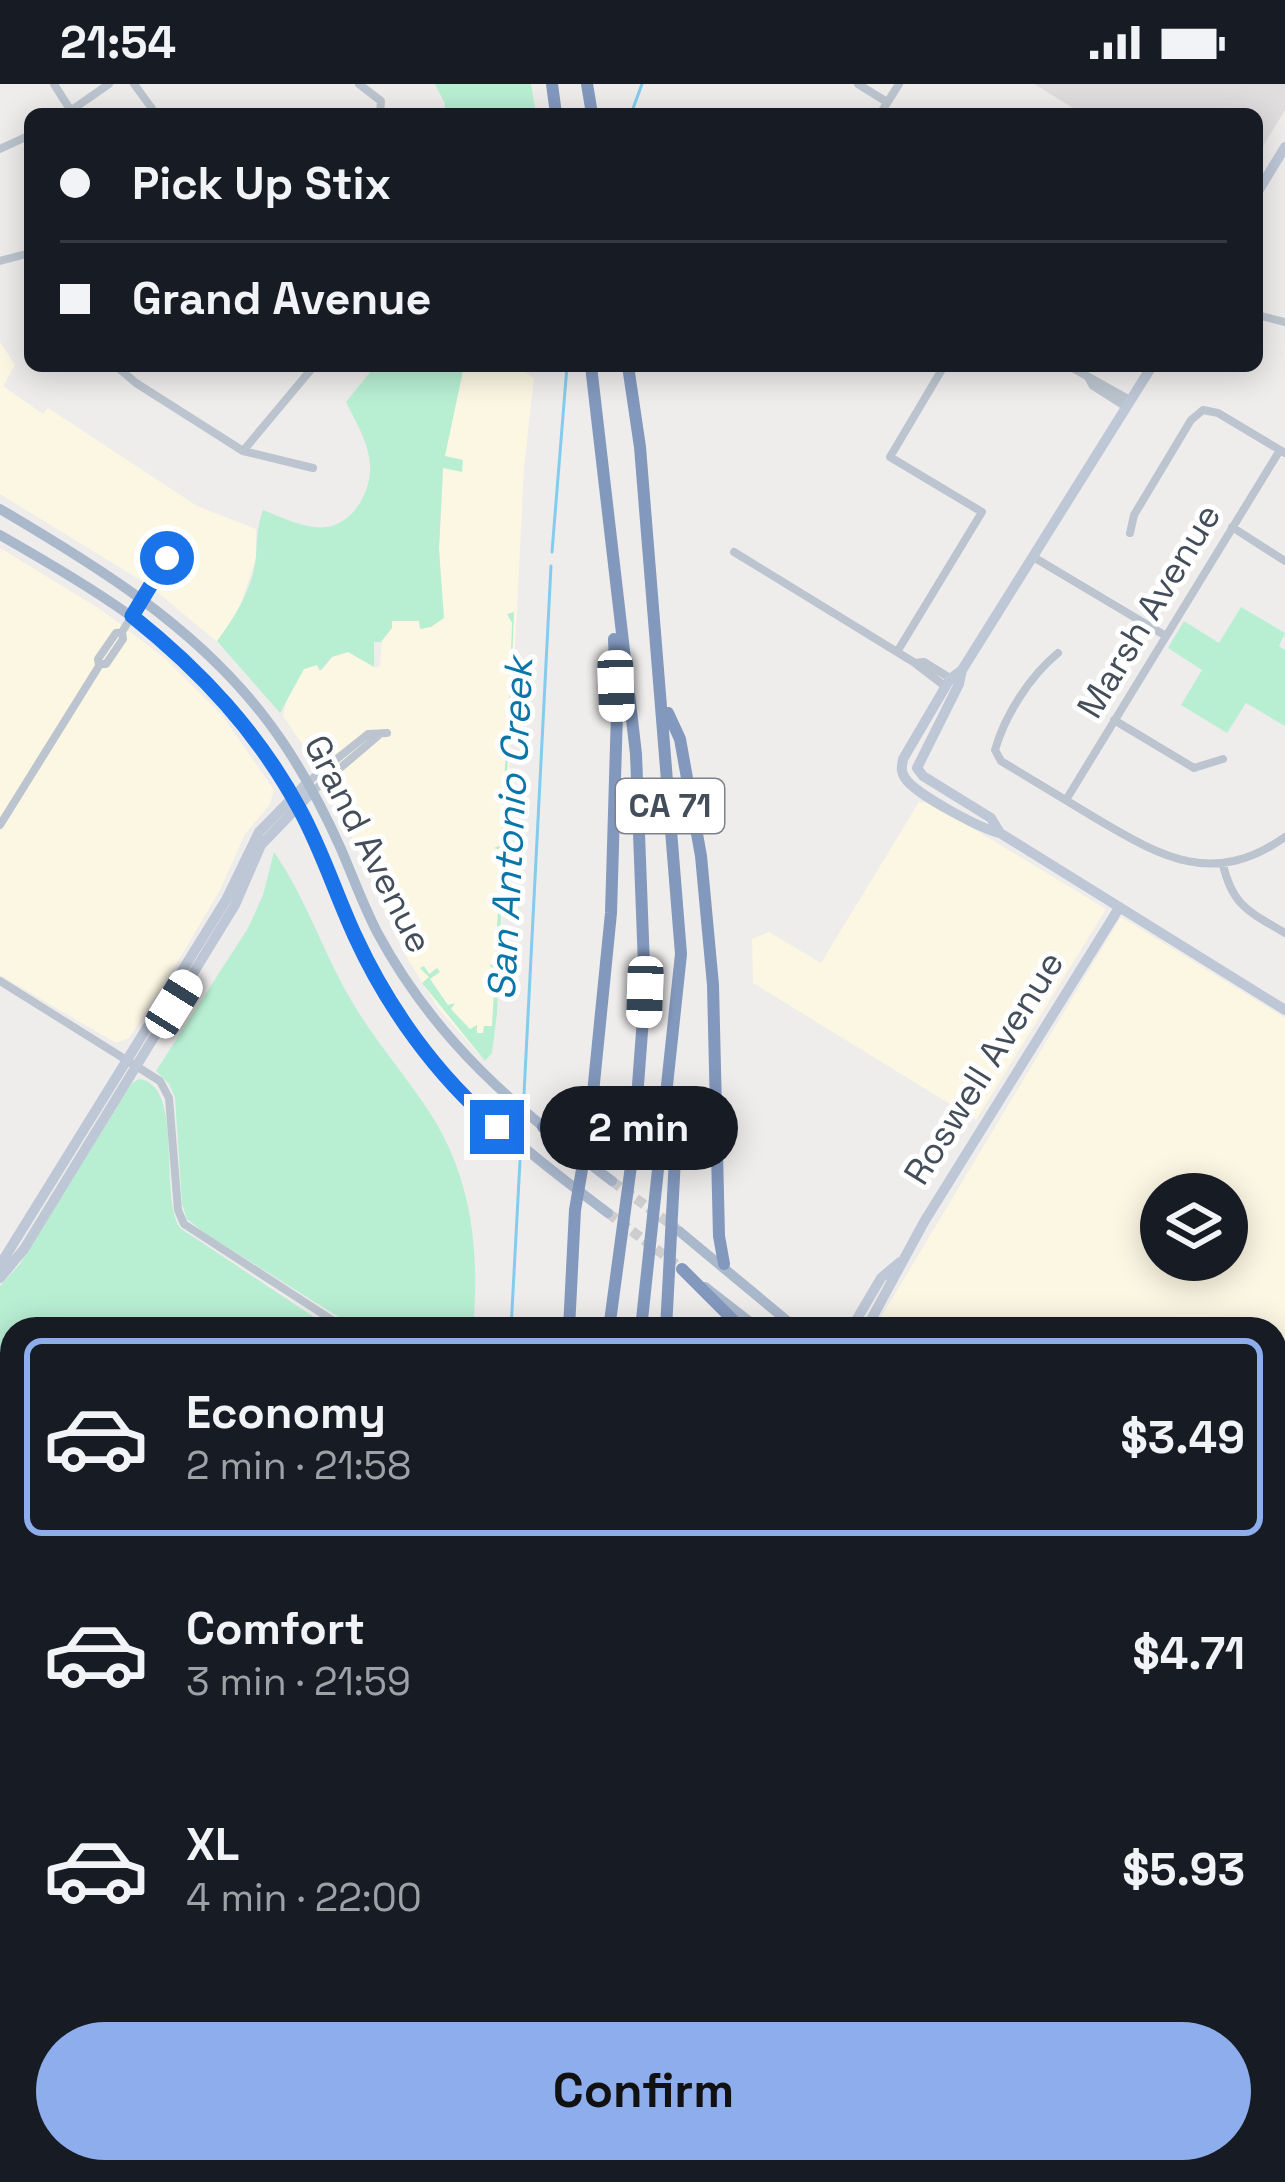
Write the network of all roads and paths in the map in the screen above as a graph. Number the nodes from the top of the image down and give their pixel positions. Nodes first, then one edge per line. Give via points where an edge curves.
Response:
1 (109, 84) edge
2 (359, 84) edge
3 (858, 84) edge
4 (898, 84) edge
5 (887, 102) junction
6 (76, 108) edge
7 (380, 108) edge
8 (884, 108) edge
9 (1285, 147) edge
10 (1263, 183) edge
11 (123, 372) edge
12 (309, 372) edge
13 (592, 372) edge
14 (629, 372) edge
15 (940, 372) edge
16 (1079, 372) edge
17 (1148, 372) edge
18 (1128, 404) junction
19 (243, 451) junction
20 (1282, 452) edge
21 (313, 468) dead end
22 (0, 509) edge
23 (1232, 527) junction
24 (1130, 533) dead end
25 (0, 535) edge
26 (734, 552) dead end
27 (1035, 557) junction
28 (167, 558) dead end
29 (1285, 560) edge
30 (142, 598) junction
31 (619, 614) junction
32 (132, 616) junction
33 (1166, 636) junction
34 (897, 652) junction
35 (1058, 653) dead end
36 (952, 686) junction
37 (663, 704) junction
38 (1114, 720) junction
39 (383, 733) dead end
40 (1223, 759) dead end
41 (310, 786) junction
42 (0, 798) edge
43 (1066, 800) junction
44 (295, 801) junction
45 (12, 806) junction
46 (0, 825) edge
47 (1000, 832) junction
48 (1285, 837) edge
49 (1223, 865) junction
50 (1118, 908) junction
51 (1285, 933) edge
52 (0, 981) edge
53 (1285, 1010) edge
54 (132, 1063) junction
55 (593, 1093) junction
56 (668, 1104) junction
57 (543, 1127) junction
58 (584, 1160) junction
59 (612, 1181) tunnel mouth
60 (578, 1190) junction
61 (608, 1213) tunnel mouth
62 (680, 1231) tunnel mouth
63 (902, 1259) junction
64 (0, 1264) edge
65 (724, 1264) junction
66 (679, 1267) joint
67 (0, 1278) edge
68 (327, 1317) edge
69 (570, 1317) edge
70 (611, 1317) edge
71 (642, 1317) edge
72 (667, 1317) edge
73 (730, 1317) edge
74 (744, 1317) edge
75 (784, 1317) edge
76 (857, 1317) edge
77 (873, 1317) edge

1 - 6 street
2 - 7 street
3 - 5 street
4 - 5 street
5 - 8 street
9 - 10 main road
11 - 19 street
12 - 19 street
13 - 31 highway, CA 71
14 - 37 highway, CA 71
15 - 34 street via 890,457 982,512
16 - 18 street
17 - 18 main road
18 - 27 main road
19 - 21 street
20 - 23 street, Marsh Avenue
20 - 24 street via 1203,410
22 - 30 main road, Grand Avenue
23 - 29 street
23 - 33 street, Marsh Avenue
25 - 32 main road, Grand Avenue
26 - 34 street
27 - 33 street
27 - 36 main road
28 - 30 street
30 - 32 street
30 - 41 main road, Grand Avenue via 244,692
31 - 55 highway via 611,913
31 - 70 highway, CA 71 via 643,862 644,1031
32 - 44 main road, Grand Avenue via 222,697
32 - 45 street
33 - 38 street, Marsh Avenue
34 - 36 street
35 - 43 street via 1038,670 995,750
36 - 47 main road via 917,768
36 - 47 main road via 902,766 906,781
37 - 56 highway, CA 71 via 681,954
37 - 65 highway via 680,740 707,914
38 - 40 street via 1194,768
38 - 43 street, Marsh Avenue
39 - 41 street
41 - 44 main road
41 - 57 main road, Grand Avenue via 398,969 442,1032
42 - 45 street
43 - 49 street via 1156,854
44 - 54 main road
44 - 60 main road, Grand Avenue via 386,995 497,1127
45 - 46 street
47 - 50 main road
48 - 49 street
49 - 51 street via 1245,909
50 - 53 main road
50 - 63 main road, Roswell Avenue
52 - 54 street
54 - 64 main road
54 - 67 main road
54 - 68 street via 170,1098 184,1224
55 - 57 highway via 572,1122
55 - 58 highway
56 - 71 highway, CA 71
56 - 72 highway via 676,1139
57 - 58 main road, Grand Avenue
58 - 59 main road, Grand Avenue
58 - 60 highway
60 - 61 main road, Grand Avenue
60 - 69 highway
62 - 65 main road
63 - 76 main road, Roswell Avenue
63 - 77 main road, Roswell Avenue
65 - 75 main road
66 - 73 highway
66 - 74 main road

